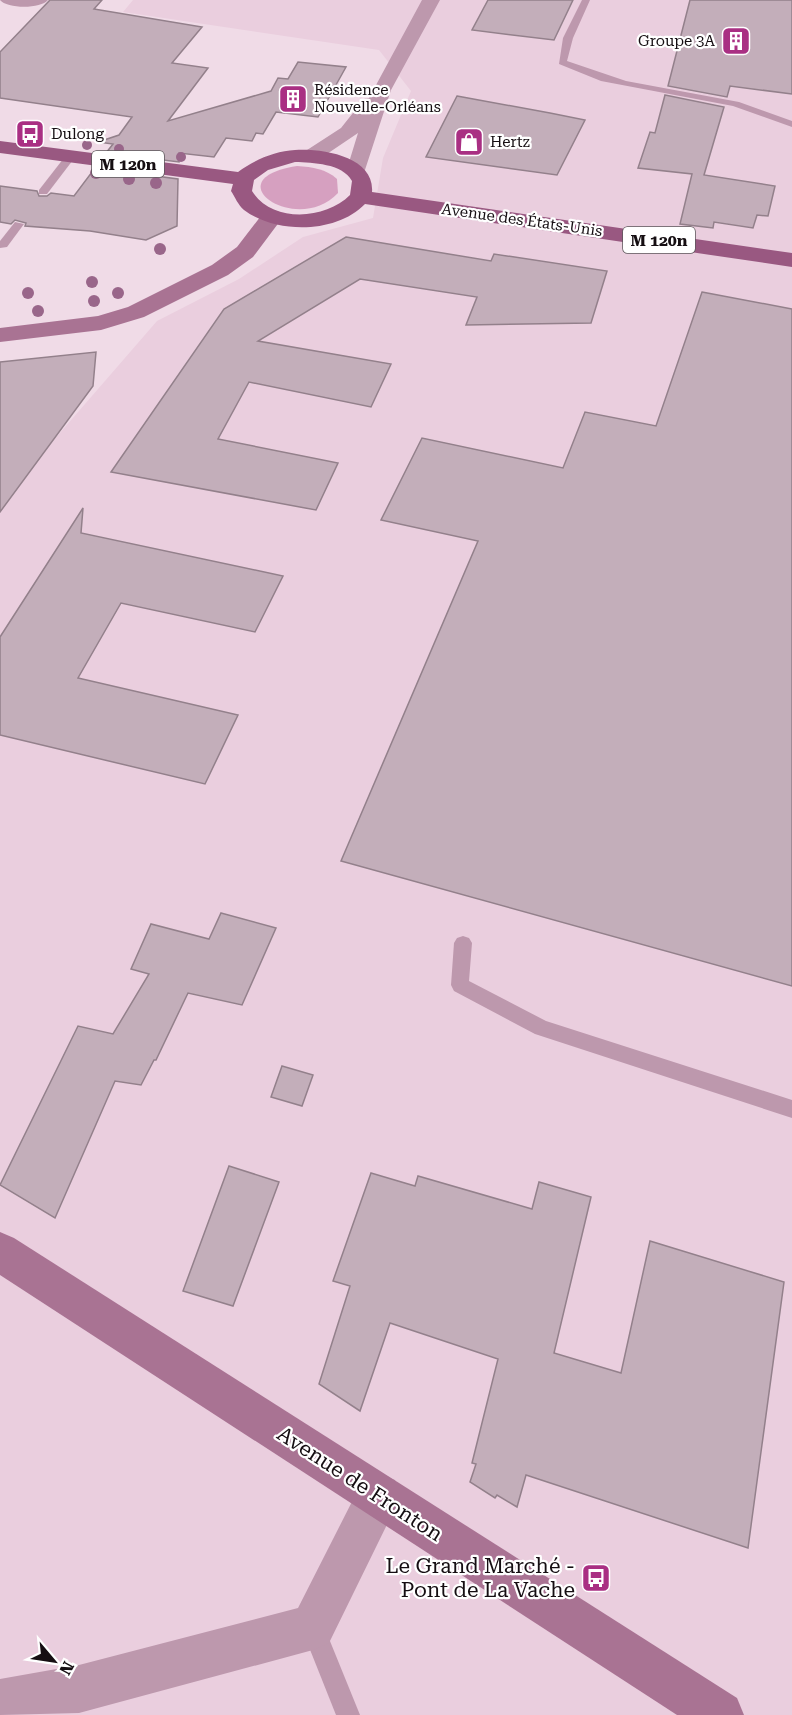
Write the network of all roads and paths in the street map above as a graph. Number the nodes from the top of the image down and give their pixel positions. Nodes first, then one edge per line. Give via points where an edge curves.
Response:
1 (9, 0) edge
2 (39, 0) edge
3 (431, 0) edge
4 (586, 0) edge
5 (381, 90) junction
6 (792, 124) edge
7 (0, 147) edge
8 (71, 156) junction
9 (311, 156) junction
10 (356, 172) junction
11 (244, 179) junction
12 (43, 192) dead end
13 (360, 197) junction
14 (272, 217) junction
15 (19, 224) dead end
16 (0, 245) edge
17 (792, 260) edge
18 (0, 335) edge
19 (463, 943) dead end
20 (792, 1109) edge
21 (0, 1252) edge
22 (379, 1496) junction
23 (314, 1628) junction
24 (0, 1702) edge
25 (348, 1715) edge
26 (720, 1715) edge

1 - 2 street
3 - 5 street
4 - 6 lane via 568,38 562,62 626,84 736,104
5 - 9 street via 348,132
5 - 10 street
7 - 8 main road, M 120n
8 - 11 main road, M 120n
8 - 12 lane
9 - 10 main road via 344,164
9 - 11 main road via 263,163
10 - 13 main road via 363,188
11 - 14 main road via 242,197 258,212
13 - 14 main road via 334,215 314,220
13 - 17 main road, Avenue des États-Unis / M 120n
14 - 18 street via 245,252 220,270 136,312 101,323
15 - 16 lane
19 - 20 lane via 460,985 541,1028
21 - 22 street, Avenue de Fronton
22 - 23 street
22 - 26 street, Avenue de Fronton
23 - 24 street via 79,1689
23 - 25 lane

